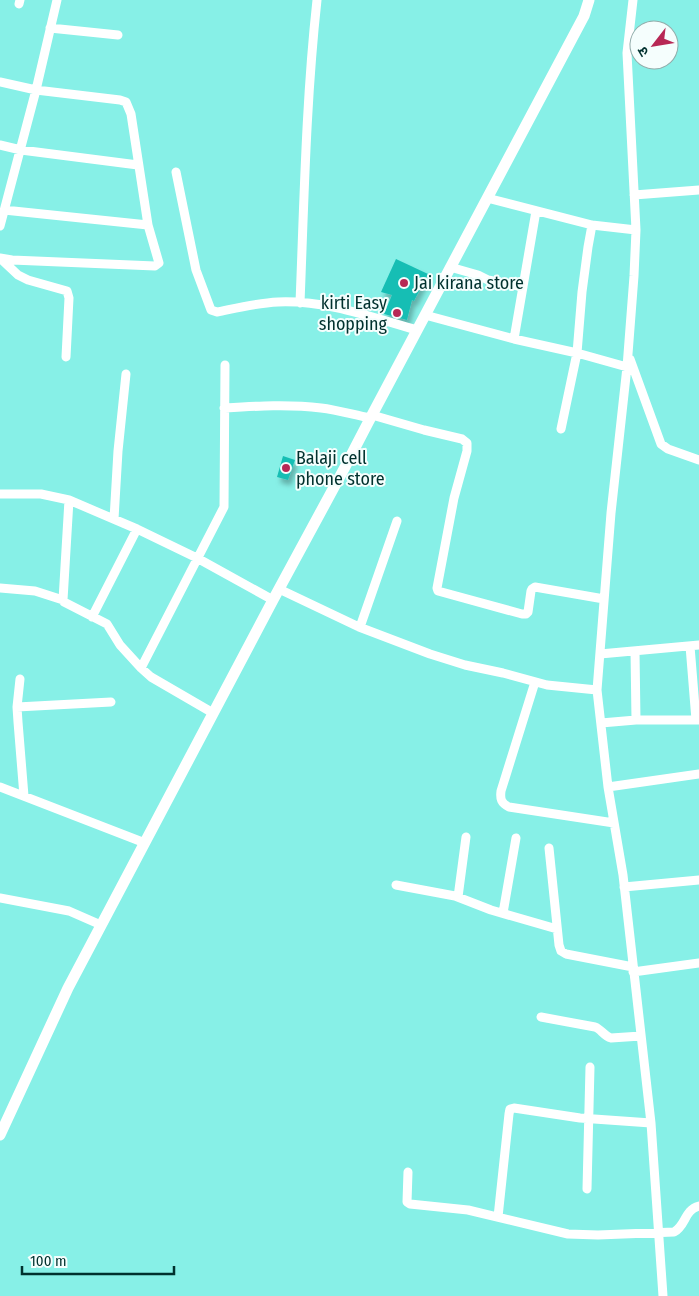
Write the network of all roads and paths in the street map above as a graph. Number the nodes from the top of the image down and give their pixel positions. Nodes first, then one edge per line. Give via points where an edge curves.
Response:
1 (57, 0) edge
2 (317, 0) edge
3 (589, 0) edge
4 (633, 0) edge
5 (50, 28) junction
6 (118, 34) dead end
7 (0, 82) edge
8 (36, 90) junction
9 (0, 145) edge
10 (21, 150) junction
11 (138, 165) junction
12 (176, 172) dead end
13 (699, 190) edge
14 (634, 195) junction
15 (487, 198) junction
16 (4, 210) junction
17 (536, 211) junction
18 (148, 225) junction
19 (592, 225) junction
20 (0, 226) edge
21 (636, 230) junction
22 (1, 258) edge
23 (450, 267) junction
24 (523, 287) junction
25 (300, 302) junction
26 (425, 315) junction
27 (417, 330) junction
28 (514, 339) junction
29 (577, 353) junction
30 (628, 355) junction
31 (66, 357) dead end
32 (225, 365) dead end
33 (627, 367) junction
34 (126, 374) dead end
35 (224, 408) junction
36 (371, 417) junction
37 (561, 429) dead end
38 (699, 460) edge
39 (0, 494) edge
40 (68, 500) junction
41 (114, 519) junction
42 (397, 521) dead end
43 (137, 529) junction
44 (197, 558) junction
45 (0, 588) edge
46 (279, 589) junction
47 (604, 599) junction
48 (63, 600) junction
49 (274, 600) junction
50 (92, 617) junction
51 (360, 626) junction
52 (695, 645) edge
53 (635, 651) junction
54 (600, 654) junction
55 (141, 668) junction
56 (20, 679) dead end
57 (536, 682) junction
58 (597, 690) junction
59 (111, 702) dead end
60 (18, 707) junction
61 (213, 713) junction
62 (636, 720) junction
63 (698, 720) edge
64 (601, 723) junction
65 (699, 774) edge
66 (0, 787) edge
67 (608, 787) junction
68 (24, 796) junction
69 (614, 823) junction
70 (466, 837) dead end
71 (516, 838) dead end
72 (144, 843) junction
73 (549, 848) dead end
74 (699, 880) edge
75 (396, 885) dead end
76 (624, 887) junction
77 (458, 897) junction
78 (0, 898) edge
79 (503, 913) junction
80 (101, 925) junction
81 (557, 929) junction
82 (699, 963) edge
83 (633, 969) junction
84 (541, 1017) dead end
85 (641, 1036) junction
86 (590, 1067) dead end
87 (589, 1119) junction
88 (651, 1123) junction
89 (0, 1135) edge
90 (408, 1172) dead end
91 (587, 1188) dead end
92 (699, 1206) edge
93 (498, 1217) junction
94 (659, 1232) junction
95 (663, 1296) edge

1 - 5 street
2 - 25 street
3 - 15 street via 584,16
4 - 14 street via 627,53
5 - 6 street
5 - 8 street
7 - 8 street
8 - 10 street
8 - 11 street via 126,102
9 - 10 street
10 - 11 street
10 - 16 street
11 - 18 street
12 - 25 street via 196,270 211,310 217,312 265,303
13 - 14 street
14 - 21 street
15 - 17 street
15 - 23 street
16 - 18 street
16 - 20 street
17 - 19 street
17 - 24 street
18 - 22 street via 159,262 155,266
19 - 21 street
19 - 29 street
21 - 30 street
22 - 31 street via 18,275 67,291
23 - 24 street
23 - 26 street
24 - 28 street
25 - 27 street via 339,308
26 - 27 street
26 - 28 street
27 - 36 street
28 - 29 street
29 - 33 street
29 - 37 street
30 - 33 street
30 - 38 street via 662,444
32 - 35 street
33 - 47 street
34 - 41 street
35 - 36 street via 289,406
35 - 44 street via 224,506
36 - 46 street
36 - 47 street via 462,439 467,443 468,451 454,498 438,592 522,614 528,612 531,592 535,587
39 - 40 street via 41,494
40 - 41 street
40 - 48 street
41 - 43 street
42 - 51 street
43 - 44 street
43 - 50 street
44 - 49 street
44 - 55 street
45 - 48 street via 35,591
46 - 49 street
46 - 51 street
47 - 54 street
48 - 50 street
49 - 61 street
50 - 55 street via 109,625 120,645
51 - 57 street via 456,662
52 - 53 street
52 - 63 street
53 - 54 street
53 - 62 street
54 - 58 street
55 - 61 street
56 - 60 street
57 - 58 street
57 - 69 street via 500,799 509,807
58 - 64 street
59 - 60 street
60 - 68 street
61 - 72 street
62 - 63 street
62 - 64 street
64 - 67 street
65 - 67 street
66 - 68 street
67 - 69 street
68 - 72 street
69 - 76 street
70 - 77 street
71 - 79 street
72 - 80 street
73 - 81 street
74 - 76 street
75 - 77 street
76 - 83 street
77 - 79 street
78 - 80 street via 69,911
79 - 81 street
80 - 89 street
81 - 83 street via 563,953
82 - 83 street
83 - 85 street
84 - 85 street via 595,1026 611,1038
85 - 88 street
86 - 87 street
87 - 88 street
87 - 91 street
87 - 93 street via 510,1109
88 - 94 street
90 - 93 street via 408,1204 459,1208
92 - 94 street via 690,1210 674,1232
93 - 94 street via 568,1234
94 - 95 street

